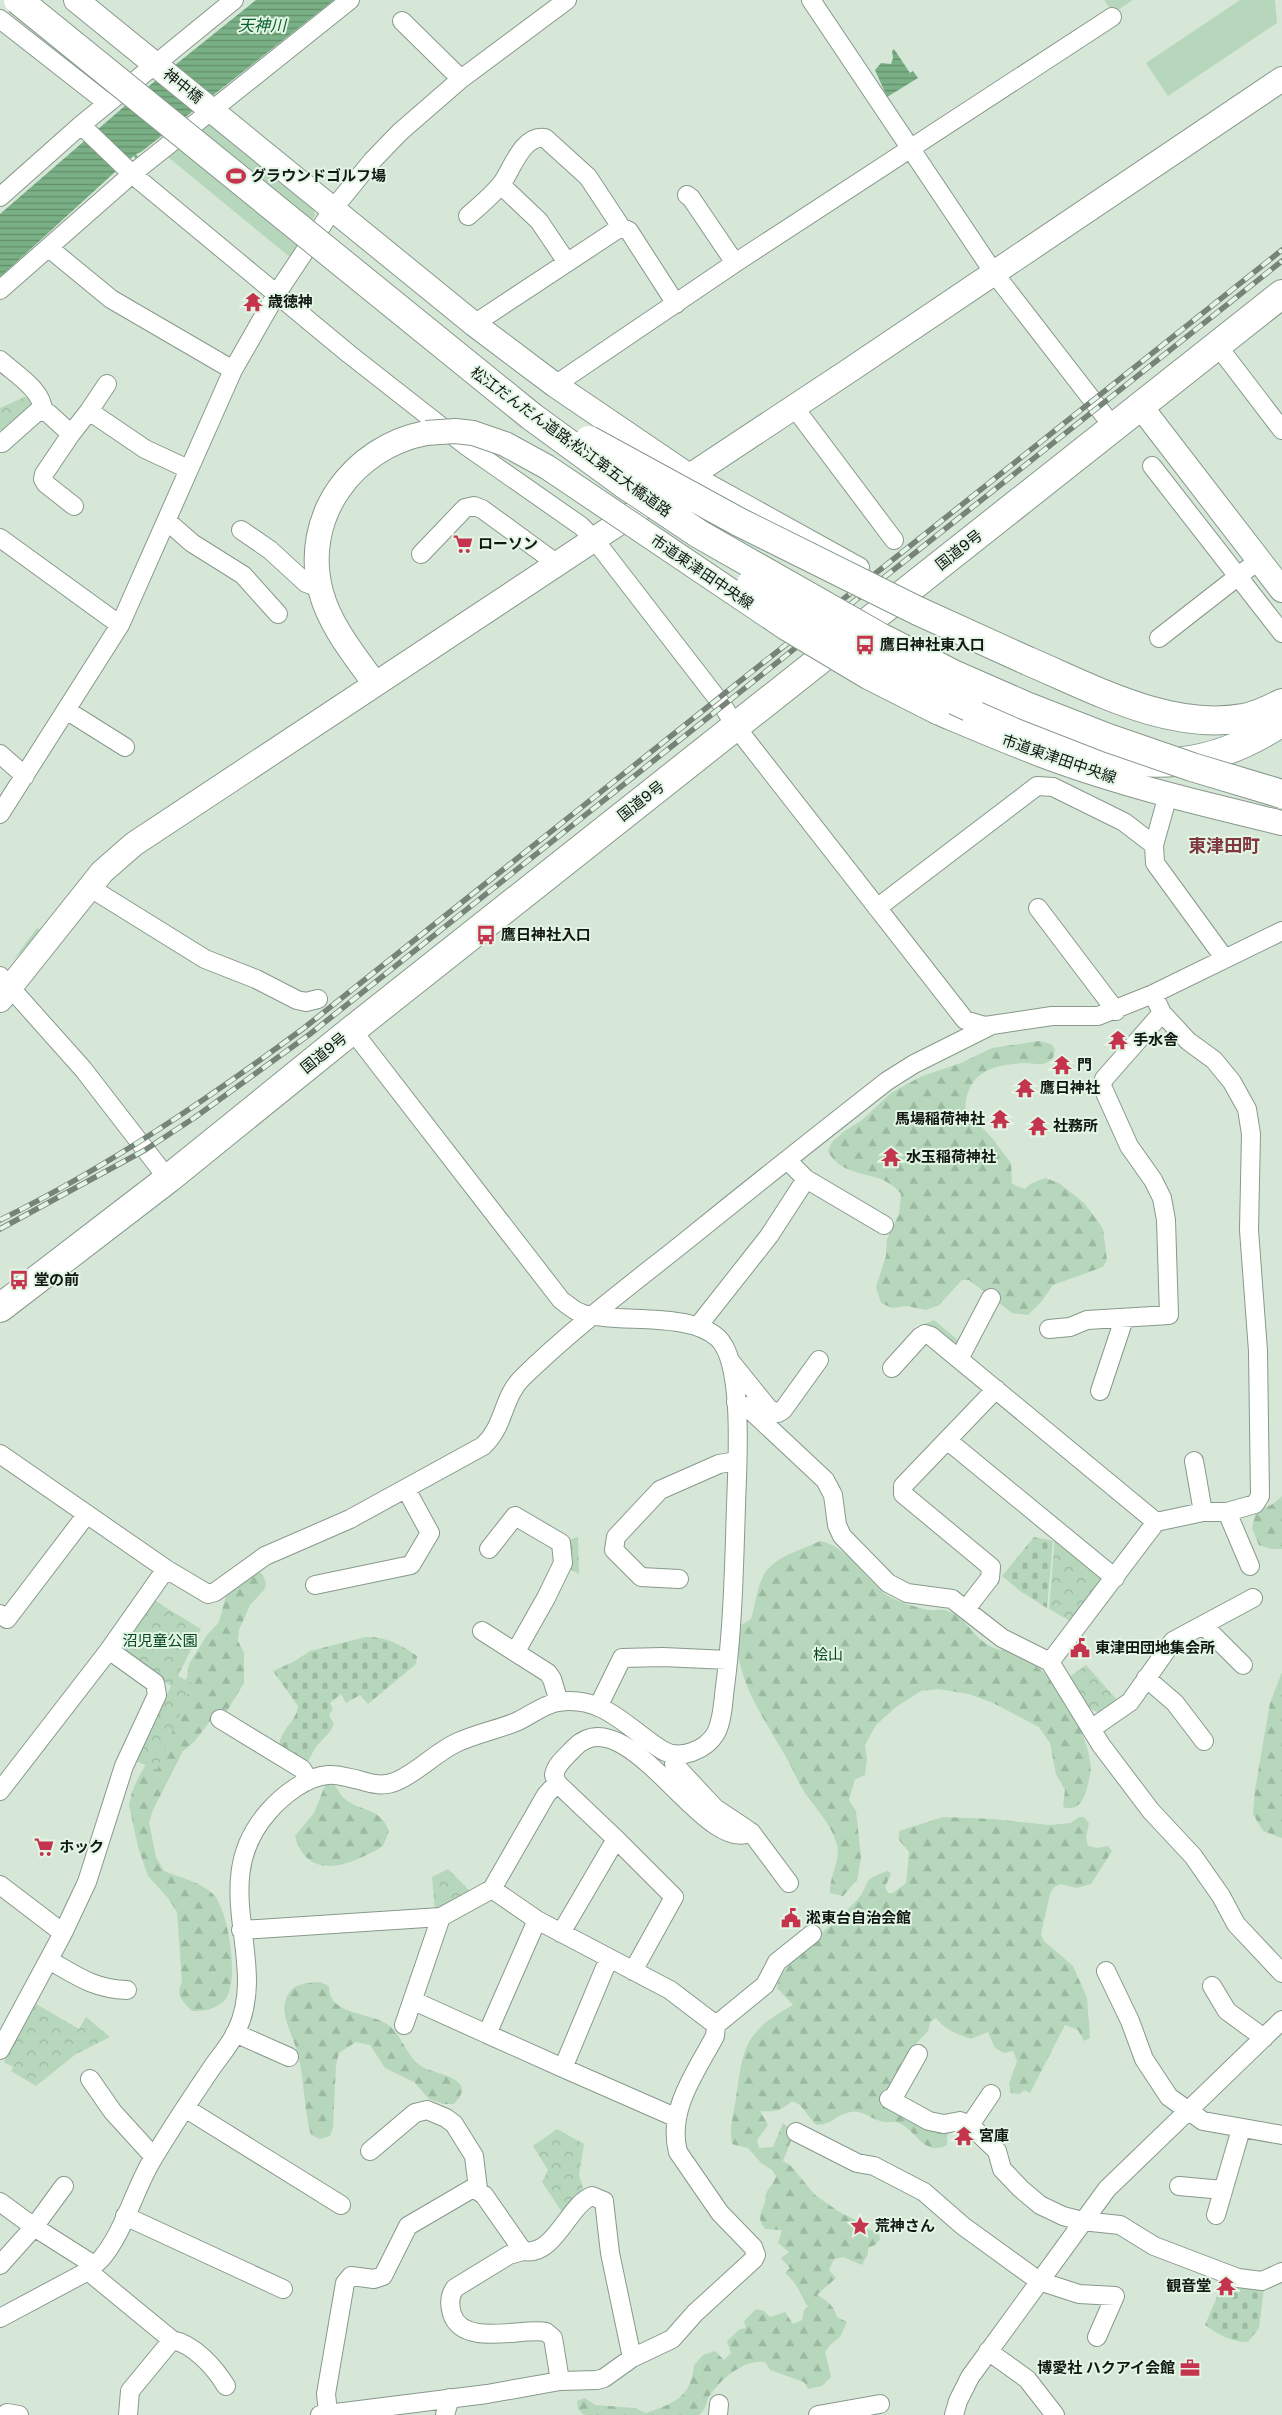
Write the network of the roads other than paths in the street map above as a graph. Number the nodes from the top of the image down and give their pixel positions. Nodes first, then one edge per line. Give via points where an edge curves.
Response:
1 (18, 0) edge
2 (233, 0) edge
3 (350, 0) edge
4 (567, 0) edge
5 (811, 0) edge
6 (79, 1) edge
7 (1112, 17) dead end
8 (0, 18) edge
9 (402, 20) dead end
10 (157, 65) junction
11 (462, 79) junction
12 (1282, 79) edge
13 (107, 103) junction
14 (209, 108) junction
15 (84, 128) junction
16 (910, 147) junction
17 (130, 172) junction
18 (501, 185) junction
19 (687, 195) dead end
20 (0, 197) edge
21 (333, 209) junction
22 (468, 216) dead end
23 (621, 227) junction
24 (49, 248) junction
25 (566, 261) junction
26 (735, 263) junction
27 (994, 273) junction
28 (0, 290) edge
29 (277, 293) junction
30 (1282, 294) edge
31 (676, 304) junction
32 (474, 324) junction
33 (440, 344) junction
34 (1217, 345) junction
35 (0, 360) edge
36 (233, 370) junction
37 (107, 384) dead end
38 (555, 384) junction
39 (794, 407) junction
40 (1141, 407) junction
41 (43, 411) junction
42 (88, 411) junction
43 (1114, 428) junction
44 (1282, 430) edge
45 (71, 434) junction
46 (2, 443) dead end
47 (1152, 466) dead end
48 (188, 469) junction
49 (690, 475) junction
50 (74, 506) dead end
51 (1227, 518) junction
52 (166, 521) junction
53 (240, 530) dead end
54 (699, 534) junction
55 (1206, 535) junction
56 (0, 538) edge
57 (594, 539) junction
58 (894, 540) dead end
59 (420, 554) dead end
60 (1259, 560) junction
61 (556, 563) junction
62 (860, 567) dead end
63 (1238, 576) junction
64 (320, 585) junction
65 (1282, 590) edge
66 (278, 614) dead end
67 (120, 626) junction
68 (1282, 633) edge
69 (1159, 638) dead end
70 (375, 684) junction
71 (1282, 703) edge
72 (66, 710) junction
73 (1282, 722) edge
74 (736, 727) junction
75 (125, 747) dead end
76 (0, 754) edge
77 (25, 776) junction
78 (1282, 794) edge
79 (1168, 795) junction
80 (0, 814) edge
81 (1282, 823) edge
82 (1154, 845) junction
83 (89, 888) junction
84 (877, 908) junction
85 (1038, 908) dead end
86 (1282, 931) edge
87 (1225, 959) junction
88 (3, 988) edge
89 (1153, 994) junction
90 (318, 999) dead end
91 (1116, 1011) junction
92 (1162, 1013) junction
93 (990, 1026) junction
94 (352, 1030) junction
95 (787, 1160) junction
96 (168, 1179) junction
97 (806, 1179) junction
98 (884, 1225) dead end
99 (991, 1298) dead end
100 (0, 1308) edge
101 (593, 1315) junction
102 (1124, 1319) junction
103 (698, 1326) junction
104 (1049, 1329) dead end
105 (959, 1359) junction
106 (820, 1360) dead end
107 (731, 1362) junction
108 (892, 1368) dead end
109 (996, 1389) junction
110 (1100, 1391) dead end
111 (736, 1402) junction
112 (948, 1440) junction
113 (0, 1454) edge
114 (1194, 1460) dead end
115 (737, 1462) junction
116 (406, 1490) junction
117 (1203, 1512) junction
118 (1227, 1512) junction
119 (88, 1514) junction
120 (1156, 1522) junction
121 (489, 1548) dead end
122 (1250, 1566) dead end
123 (166, 1569) junction
124 (1115, 1578) junction
125 (679, 1580) dead end
126 (315, 1585) dead end
127 (1252, 1598) dead end
128 (966, 1609) junction
129 (2, 1620) edge
130 (1202, 1625) junction
131 (482, 1631) dead end
132 (108, 1650) junction
133 (516, 1651) junction
134 (728, 1660) junction
135 (1050, 1662) junction
136 (1243, 1665) dead end
137 (1146, 1678) junction
138 (560, 1702) junction
139 (598, 1707) junction
140 (220, 1719) dead end
141 (1091, 1729) junction
142 (1204, 1741) dead end
143 (674, 1756) junction
144 (309, 1780) junction
145 (557, 1783) junction
146 (0, 1791) edge
147 (751, 1832) junction
148 (616, 1839) junction
149 (789, 1882) dead end
150 (0, 1885) edge
151 (492, 1890) junction
152 (441, 1917) junction
153 (537, 1920) junction
154 (241, 1930) junction
155 (63, 1933) junction
156 (561, 1933) junction
157 (812, 1934) dead end
158 (609, 1958) junction
159 (49, 1960) junction
160 (633, 1971) junction
161 (1106, 1971) dead end
162 (1282, 1973) edge
163 (1212, 1986) dead end
164 (127, 1990) dead end
165 (414, 2001) junction
166 (1282, 2020) edge
167 (404, 2025) dead end
168 (716, 2025) junction
169 (235, 2033) junction
170 (487, 2034) junction
171 (1264, 2038) junction
172 (0, 2050) edge
173 (918, 2054) dead end
174 (289, 2057) dead end
175 (563, 2068) junction
176 (90, 2079) dead end
177 (991, 2094) dead end
178 (185, 2108) junction
179 (1188, 2112) junction
180 (676, 2118) junction
181 (970, 2126) junction
182 (1241, 2129) junction
183 (796, 2132) dead end
184 (1282, 2136) edge
185 (370, 2151) dead end
186 (154, 2157) junction
187 (64, 2186) dead end
188 (1179, 2186) dead end
189 (478, 2189) junction
190 (1223, 2190) junction
191 (0, 2202) edge
192 (341, 2205) dead end
193 (1216, 2215) dead end
194 (125, 2216) junction
195 (1082, 2221) junction
196 (34, 2228) junction
197 (523, 2251) junction
198 (0, 2265) edge
199 (91, 2268) junction
200 (1282, 2272) edge
201 (1039, 2281) junction
202 (283, 2289) dead end
203 (0, 2318) edge
204 (1097, 2337) dead end
205 (172, 2340) junction
206 (988, 2351) junction
207 (632, 2358) junction
208 (560, 2381) junction
209 (226, 2386) dead end
210 (450, 2398) junction
211 (880, 2404) dead end
212 (324, 2414) edge
213 (128, 2415) edge
214 (444, 2415) edge
215 (818, 2415) edge
216 (954, 2415) edge
217 (1055, 2415) edge

1 - 33 highway, 松江だんだん道路;松江第五大橋道路, bridge
2 - 10 street
3 - 14 street
4 - 11 street
5 - 16 street
6 - 10 street, 神中橋
7 - 16 street
8 - 13 street
9 - 11 street
10 - 13 street
10 - 14 street, 神中橋
11 - 21 street via 400,132
12 - 27 street
13 - 15 street
14 - 17 street
14 - 21 street, 神中橋
15 - 17 street
15 - 20 street
16 - 26 street
16 - 27 street
17 - 24 street
17 - 29 street
18 - 22 street
18 - 23 street via 531,140 544,138 588,176
18 - 25 street via 539,221
19 - 26 street
21 - 29 street
21 - 32 street, 神中橋
23 - 25 street
23 - 31 street via 628,232
24 - 28 street
24 - 36 street via 111,299
25 - 32 street
26 - 31 street
27 - 39 street
27 - 43 street
29 - 36 street
29 - 57 street via 349,354 450,432 581,526
30 - 34 highway, 国道9号
31 - 38 street
32 - 38 street, 神中橋
33 - 54 highway, 松江だんだん道路;松江第五大橋道路, bridge via 531,416
33 - 71 highway, bridge via 582,436 657,479 869,587 1028,661 1132,704 1184,718 1205,721 1244,718
34 - 40 highway, 国道9号
34 - 44 street
35 - 41 street via 37,394
36 - 48 street
37 - 42 street
38 - 49 street, 神中橋
39 - 49 street
39 - 58 street
40 - 43 highway, 国道9号
40 - 51 street
41 - 45 street
41 - 46 street via 33,413
42 - 45 street
42 - 48 street via 145,449
43 - 74 highway, 国道9号
45 - 50 street via 43,479
47 - 55 street
48 - 52 street
49 - 57 street
49 - 62 street
51 - 55 street
51 - 60 street
52 - 66 street via 243,575
52 - 67 street
53 - 64 street via 270,550 306,583
54 - 73 highway, bridge via 713,558 801,617 875,660 969,707 1073,748 1136,763 1162,764 1208,758 1248,743
54 - 78 highway, 松江だんだん道路;松江第五大橋道路, bridge via 872,633 953,674 1108,738
55 - 63 street
56 - 67 street
57 - 61 street
57 - 74 street
59 - 61 street via 466,508 474,506
60 - 63 street
60 - 65 street
61 - 70 street
63 - 68 street
63 - 69 street
64 - 70 street, 市道東津田中央線 via 333,619
64 - 79 street, 市道東津田中央線, bridge via 318,553 321,528 342,483 359,465 395,441 426,432 473,433 505,444 547,467 786,628 868,677 937,712 1050,758
67 - 72 street
70 - 83 street via 134,844 112,862
72 - 75 street
72 - 77 street
74 - 84 street
74 - 94 highway, 国道9号
76 - 77 street
77 - 80 street
79 - 81 street, 市道東津田中央線
79 - 82 street
82 - 84 street via 1124,822 1053,787 1037,786
82 - 87 street via 1155,863
83 - 88 street
83 - 90 street via 205,959 297,1000
84 - 93 street via 961,1016 975,1025
85 - 91 street
86 - 87 street
87 - 89 street
88 - 96 street via 88,1075
89 - 91 street
89 - 92 street
91 - 93 street via 1098,1016 1052,1016
92 - 102 street via 1102,1083 1102,1090 1124,1138 1162,1198 1166,1220 1169,1315
92 - 118 street via 1188,1041 1214,1060 1232,1082 1247,1109 1251,1134 1249,1230 1258,1352 1260,1496 1255,1504
93 - 95 street via 887,1081
94 - 96 highway, 国道9号
94 - 101 street via 561,1300 579,1313
95 - 97 street
95 - 101 street
96 - 100 highway, 国道9号
97 - 98 street
97 - 103 street via 768,1236
99 - 105 street
101 - 103 street via 685,1322
101 - 116 street via 521,1380 510,1396 492,1438
102 - 104 street via 1087,1320 1070,1327
102 - 110 street
103 - 107 street via 726,1347
105 - 108 street via 925,1334
105 - 109 street
106 - 107 street via 778,1413 769,1409
107 - 111 street
109 - 112 street
109 - 120 street
111 - 115 street
111 - 128 street via 747,1407 825,1480 833,1495 839,1530 888,1583 907,1593 952,1599
112 - 124 street
112 - 128 street via 903,1486 902,1494 991,1567 990,1578
113 - 119 street
114 - 117 street
115 - 125 street via 719,1464 660,1490 616,1537 614,1550 641,1577
115 - 134 street
116 - 123 street via 350,1519 265,1556 215,1592 208,1594
116 - 126 street via 430,1533 411,1565
117 - 118 street
117 - 120 street
118 - 122 street
119 - 123 street
119 - 129 street
120 - 124 street
121 - 133 street via 510,1512 561,1543 563,1563
123 - 132 street
124 - 135 street
127 - 130 street
128 - 135 street via 1002,1638
130 - 136 street
130 - 137 street via 1173,1641
131 - 133 street
132 - 146 street
132 - 155 street via 155,1683 157,1695 124,1766 87,1882
133 - 138 street via 548,1673
134 - 139 street via 622,1658
134 - 143 street via 721,1720 715,1734 699,1750
135 - 141 street
137 - 141 street via 1130,1702
137 - 142 street via 1175,1702
138 - 139 street
138 - 144 street via 517,1722 454,1744 395,1782 377,1786 329,1774
139 - 143 street via 626,1722
140 - 144 street via 302,1769
141 - 162 street via 1151,1811 1193,1856 1236,1924
143 - 147 street via 674,1764 715,1808
144 - 154 street via 268,1812 250,1842 239,1878
145 - 147 street via 556,1769 579,1744 604,1736 640,1756 707,1820 737,1835
145 - 148 street
145 - 151 street via 546,1796
147 - 149 street
148 - 156 street
148 - 160 street via 674,1897
150 - 155 street
151 - 152 street
151 - 153 street
152 - 154 street
152 - 165 street
153 - 156 street
153 - 170 street
154 - 169 street via 248,1987
155 - 159 street
156 - 158 street
157 - 168 street via 776,1962 765,1985
158 - 160 street
158 - 175 street
159 - 164 street via 91,1984
159 - 172 street
160 - 168 street via 670,1990
161 - 179 street via 1144,2059 1169,2096
163 - 171 street via 1227,2011
165 - 167 street
165 - 170 street
166 - 171 street
168 - 180 street via 714,2036 686,2090
169 - 174 street
169 - 178 street
170 - 175 street
171 - 179 street
173 - 181 street via 890,2099 929,2121 944,2124 960,2121
175 - 180 street
176 - 186 street via 113,2112
177 - 181 street
178 - 186 street
178 - 192 street
179 - 182 street via 1203,2121
179 - 195 street via 1107,2189
180 - 207 street via 678,2152 710,2200 756,2254 672,2339
181 - 195 street via 997,2151 1002,2169 1040,2205
182 - 184 street
182 - 190 street
183 - 201 street via 924,2192 963,2226
185 - 189 street via 416,2114 427,2110 454,2124 474,2156
186 - 194 street
187 - 196 street
188 - 190 street
189 - 197 street
189 - 212 street via 468,2189 408,2226 379,2279 350,2276 345,2283
190 - 193 street
191 - 196 street
194 - 199 street via 106,2253
194 - 202 street
195 - 200 street via 1120,2225 1154,2246 1238,2278 1262,2281
195 - 201 street
196 - 198 street
196 - 199 street
197 - 207 street via 532,2253 539,2250 569,2221 583,2200 592,2196 604,2200 610,2253
197 - 208 street via 509,2255 455,2288 450,2295 451,2312 459,2326 493,2335 546,2332 553,2338
199 - 203 street
199 - 205 street
201 - 204 street via 1079,2294 1115,2296
201 - 206 street
205 - 209 street via 200,2356
205 - 213 street via 130,2391
206 - 216 street via 970,2377
206 - 217 street via 1027,2379
207 - 208 street via 604,2378
208 - 210 street
210 - 212 street
210 - 214 street
211 - 215 street

